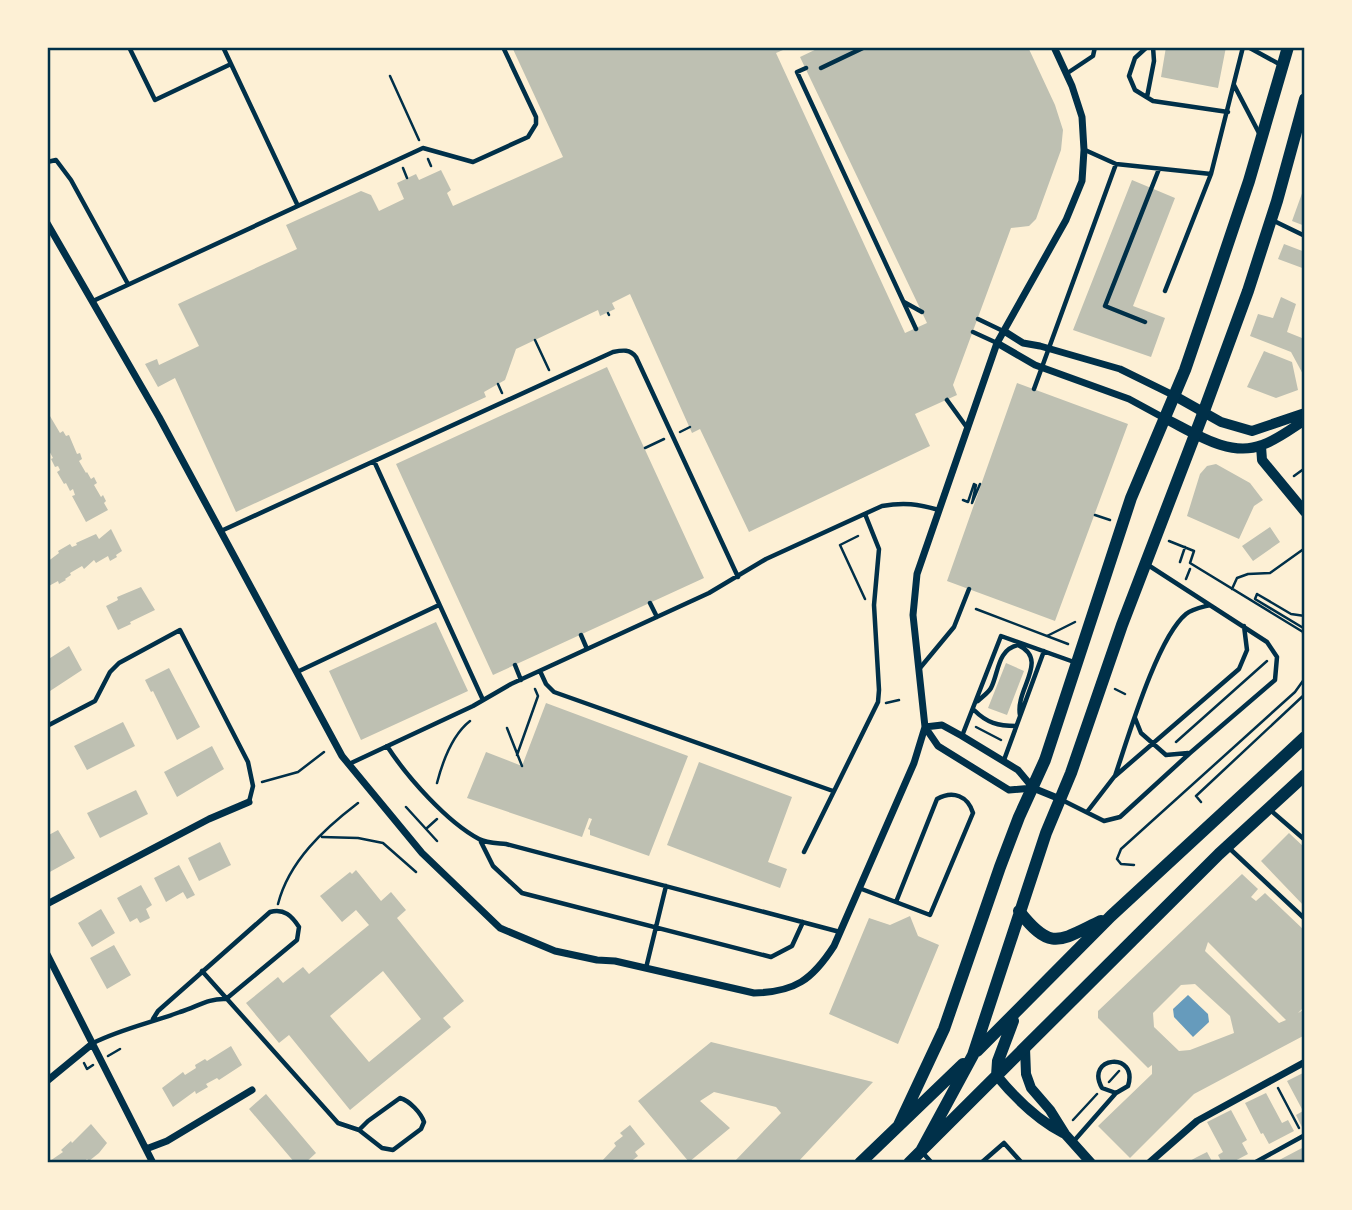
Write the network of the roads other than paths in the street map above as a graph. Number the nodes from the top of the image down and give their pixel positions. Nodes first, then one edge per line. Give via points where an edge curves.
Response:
1 (129, 47) edge
2 (223, 47) edge
3 (503, 47) edge
4 (864, 47) edge
5 (1054, 47) edge
6 (1095, 47) edge
7 (1147, 47) edge
8 (1153, 47) edge
9 (1243, 47) edge
10 (1248, 47) edge
11 (1288, 47) edge
12 (231, 64) junction
13 (1283, 66) junction
14 (806, 68) dead end
15 (821, 68) dead end
16 (1066, 74) junction
17 (1234, 84) junction
18 (1147, 97) junction
19 (1305, 99) edge
20 (1228, 112) junction
21 (1301, 130) edge
22 (1262, 138) junction
23 (1084, 150) junction
24 (47, 162) edge
25 (1116, 164) junction
26 (1159, 169) junction
27 (1211, 174) junction
28 (297, 204) junction
29 (1271, 219) junction
30 (47, 222) edge
31 (1305, 236) edge
32 (128, 284) junction
33 (1166, 291) dead end
34 (93, 301) junction
35 (903, 301) junction
36 (922, 312) dead end
37 (978, 319) dead end
38 (1145, 322) dead end
39 (916, 328) dead end
40 (1004, 331) junction
41 (973, 332) dead end
42 (997, 343) junction
43 (1034, 389) dead end
44 (1173, 395) junction
45 (947, 400) dead end
46 (1204, 412) junction
47 (1305, 412) edge
48 (1164, 418) junction
49 (1305, 420) edge
50 (968, 429) junction
51 (1196, 434) junction
52 (1261, 446) junction
53 (374, 461) junction
54 (939, 510) junction
55 (1305, 512) edge
56 (865, 514) junction
57 (221, 531) junction
58 (1145, 563) junction
59 (738, 576) junction
60 (969, 589) dead end
61 (650, 603) dead end
62 (1211, 604) junction
63 (439, 605) junction
64 (657, 617) junction
65 (1244, 625) junction
66 (581, 635) dead end
67 (587, 649) junction
68 (1044, 651) junction
69 (1078, 663) junction
70 (515, 665) dead end
71 (920, 668) junction
72 (540, 671) junction
73 (296, 672) junction
74 (521, 680) junction
75 (483, 700) junction
76 (976, 704) junction
77 (974, 710) junction
78 (1020, 715) junction
79 (1135, 717) junction
80 (47, 726) edge
81 (1016, 726) junction
82 (925, 727) junction
83 (962, 736) junction
84 (1305, 737) edge
85 (387, 746) junction
86 (1153, 746) junction
87 (1190, 753) junction
88 (1003, 761) junction
89 (349, 764) junction
90 (1305, 775) edge
91 (1114, 777) junction
92 (1033, 788) junction
93 (833, 791) junction
94 (1061, 800) junction
95 (249, 802) joint
96 (1269, 809) junction
97 (1087, 813) junction
98 (1305, 840) edge
99 (480, 841) junction
100 (1228, 847) junction
101 (804, 852) dead end
102 (666, 886) junction
103 (858, 888) junction
104 (896, 902) junction
105 (47, 904) edge
106 (1018, 911) junction
107 (1111, 916) junction
108 (1305, 919) edge
109 (803, 922) junction
110 (656, 927) junction
111 (840, 932) junction
112 (47, 954) edge
113 (646, 968) junction
114 (202, 971) junction
115 (226, 999) junction
116 (1016, 1014) junction
117 (153, 1019) junction
118 (92, 1044) junction
119 (1025, 1048) junction
120 (973, 1055) junction
121 (1305, 1062) edge
122 (997, 1076) junction
123 (47, 1081) edge
124 (253, 1090) dead end
125 (1116, 1093) junction
126 (899, 1125) junction
127 (359, 1130) junction
128 (1305, 1135) edge
129 (1069, 1138) junction
130 (146, 1149) junction
131 (921, 1151) junction
132 (153, 1163) edge
133 (860, 1163) edge
134 (909, 1163) edge
135 (932, 1163) edge
136 (981, 1163) edge
137 (1022, 1163) edge
138 (1091, 1163) edge
139 (1149, 1163) edge
140 (1254, 1163) edge

1 - 12 lane via 155,100
2 - 12 lane
3 - 28 lane via 536,117 528,137 473,162 423,148
4 - 15 lane
5 - 16 street
6 - 16 lane via 1093,56
7 - 18 lane via 1135,58 1129,76 1135,90
8 - 18 lane
9 - 17 lane
10 - 13 lane
11 - 13 main road
12 - 28 lane
13 - 22 main road
14 - 35 lane via 797,72
16 - 23 street via 1082,117
17 - 20 lane
17 - 22 lane
18 - 20 lane
19 - 21 main road
20 - 27 lane
21 - 29 main road
22 - 44 main road
23 - 25 lane
23 - 40 street via 1082,181 1066,220
24 - 32 lane via 56,160 71,180
25 - 26 lane
25 - 43 lane
26 - 27 lane
26 - 38 lane via 1105,306
27 - 33 lane
28 - 32 lane
29 - 31 lane
29 - 46 main road
30 - 34 street
32 - 34 lane
34 - 57 street
35 - 36 lane
35 - 39 lane
37 - 40 lane
40 - 42 street
40 - 44 street via 1023,343 1121,369
41 - 42 lane
42 - 48 street via 1035,365 1119,395
42 - 50 street
44 - 46 street
44 - 48 main road
45 - 50 lane
46 - 47 street via 1252,431
46 - 51 main road
48 - 51 street
48 - 69 main road via 1131,498
49 - 52 street
50 - 54 street
51 - 52 street via 1239,450
51 - 58 main road
52 - 55 street via 1262,460
53 - 57 lane
53 - 59 lane via 624,350 636,357
53 - 63 lane
54 - 56 lane via 900,503
54 - 71 street via 917,574 913,615
56 - 59 lane
56 - 93 lane via 879,550 874,605 880,690 874,712
57 - 73 street
58 - 62 lane
58 - 94 main road
59 - 64 lane
60 - 71 lane via 954,627
61 - 64 lane
62 - 65 lane
62 - 79 lane via 1188,612 1174,627
63 - 73 lane
63 - 75 lane
64 - 67 lane
65 - 86 lane via 1247,650 1239,669
65 - 87 lane via 1267,642 1276,657 1275,680
66 - 67 lane
67 - 72 lane
68 - 69 lane
68 - 76 lane via 1002,636
68 - 78 lane
69 - 92 main road
70 - 74 lane
71 - 82 street
72 - 74 lane
72 - 93 lane via 554,692
73 - 89 street
74 - 75 lane
75 - 85 lane
76 - 77 lane
76 - 78 lane via 990,690 1003,653 1018,645 1032,657 1018,705
77 - 81 lane via 984,720
77 - 83 lane
78 - 81 lane
79 - 86 lane
79 - 91 lane
80 - 95 lane via 95,701 119,663 180,630 248,762 253,786
81 - 88 lane
82 - 83 street via 942,725
82 - 92 street via 937,746 1004,788
82 - 103 street via 914,763
83 - 88 street
84 - 107 main road
85 - 89 lane
85 - 99 lane via 437,805
86 - 87 lane via 1166,755
86 - 91 lane
87 - 97 lane via 1120,817 1104,821
88 - 92 street
89 - 113 street via 422,853 500,928 555,951
90 - 96 main road
91 - 97 lane
92 - 94 street
92 - 126 main road via 1000,867 945,1028
93 - 101 lane
94 - 97 lane
94 - 106 main road
95 - 105 street
96 - 98 lane
96 - 100 main road
99 - 102 lane
99 - 110 lane via 493,866 523,893
100 - 108 lane
100 - 119 main road
102 - 109 lane
102 - 110 lane
103 - 104 lane
103 - 111 street
104 - 104 lane via 930,915 974,813 963,797 950,794 937,799
106 - 107 main road via 1039,934 1053,939
106 - 120 main road
107 - 116 main road
109 - 110 lane via 792,946 771,957
109 - 111 lane
110 - 113 lane
111 - 113 street via 808,979 773,992 754,993
112 - 118 street
114 - 115 lane
114 - 115 lane via 270,912 286,912 293,919 299,927 297,940
114 - 117 lane
115 - 117 lane
115 - 127 lane via 331,1116
116 - 120 main road
116 - 122 main road via 998,1060
117 - 118 lane
118 - 123 street
118 - 130 street
119 - 122 main road
119 - 129 street via 1031,1088
120 - 126 main road
120 - 131 main road
121 - 139 street via 1197,1121
122 - 129 street via 1042,1122
122 - 131 main road
124 - 130 street
125 - 125 lane via 1128,1086 1129,1071 1118,1061 1110,1061 1102,1066 1098,1081 1109,1093
125 - 129 lane
126 - 133 main road
127 - 127 lane via 382,1148 393,1150 424,1122 400,1098
128 - 140 lane
129 - 138 street
130 - 132 street
131 - 134 main road
131 - 135 lane
136 - 137 lane via 1004,1143

